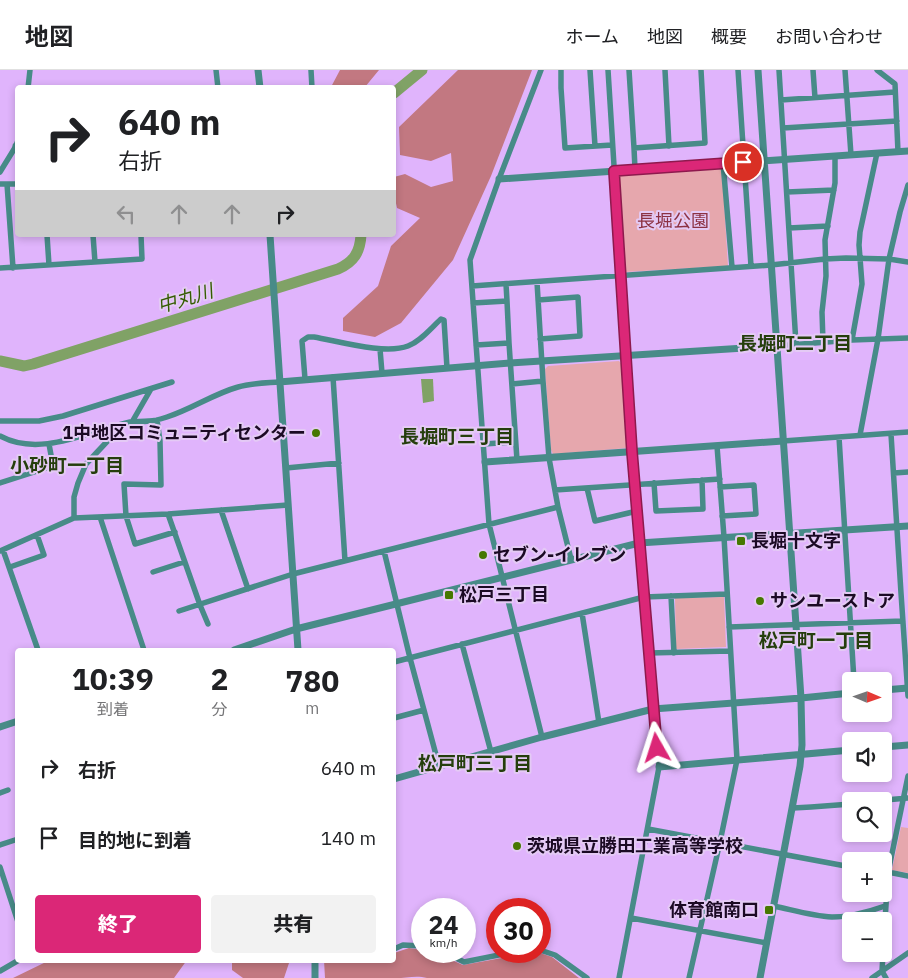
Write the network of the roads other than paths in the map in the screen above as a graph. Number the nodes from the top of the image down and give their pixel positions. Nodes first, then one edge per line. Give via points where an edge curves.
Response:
1 (30, 70) edge
2 (216, 70) edge
3 (258, 70) edge
4 (311, 70) edge
5 (541, 70) edge
6 (561, 70) edge
7 (590, 70) edge
8 (608, 70) edge
9 (629, 70) edge
10 (665, 70) edge
11 (701, 70) edge
12 (738, 70) edge
13 (758, 70) edge
14 (779, 70) edge
15 (813, 70) edge
16 (845, 70) edge
17 (877, 70) edge
18 (28, 85) edge
19 (218, 85) edge
20 (260, 85) edge
21 (312, 85) edge
22 (895, 92) junction
23 (847, 96) junction
24 (815, 98) junction
25 (781, 100) junction
26 (897, 121) junction
27 (849, 124) junction
28 (783, 128) junction
29 (612, 145) junction
30 (595, 146) junction
31 (670, 146) junction
32 (15, 147) edge
33 (634, 148) junction
34 (908, 151) edge
35 (898, 152) junction
36 (877, 153) junction
37 (851, 155) junction
38 (835, 156) junction
39 (785, 159) junction
40 (764, 160) junction
41 (743, 162) junction
42 (724, 163) junction
43 (635, 170) junction
44 (614, 171) junction
45 (0, 172) edge
46 (498, 179) junction
47 (3, 184) edge
48 (908, 185) edge
49 (834, 190) junction
50 (787, 192) junction
51 (828, 226) junction
52 (789, 228) junction
53 (47, 237) edge
54 (93, 237) edge
55 (141, 237) edge
56 (270, 237) edge
57 (860, 258) junction
58 (825, 259) junction
59 (890, 259) junction
60 (95, 262) junction
61 (908, 262) edge
62 (791, 263) junction
63 (49, 265) junction
64 (771, 265) junction
65 (751, 266) junction
66 (0, 268) edge
67 (13, 268) junction
68 (732, 268) junction
69 (621, 276) junction
70 (537, 282) junction
71 (506, 284) junction
72 (472, 286) junction
73 (538, 300) junction
74 (507, 301) junction
75 (473, 303) junction
76 (908, 338) edge
77 (540, 339) junction
78 (878, 339) junction
79 (852, 340) junction
80 (823, 342) junction
81 (509, 343) junction
82 (796, 344) junction
83 (476, 345) junction
84 (777, 346) junction
85 (380, 349) junction
86 (627, 356) junction
87 (541, 362) junction
88 (510, 363) junction
89 (478, 366) junction
90 (447, 368) junction
91 (382, 373) junction
92 (332, 377) junction
93 (306, 379) junction
94 (542, 381) junction
95 (172, 382) dead end
96 (280, 382) junction
97 (512, 384) junction
98 (151, 389) junction
99 (157, 420) junction
100 (0, 422) edge
101 (132, 422) junction
102 (121, 425) junction
103 (908, 432) edge
104 (891, 434) junction
105 (860, 435) junction
106 (0, 436) edge
107 (838, 438) junction
108 (784, 441) junction
109 (515, 442) junction
110 (49, 444) junction
111 (484, 444) junction
112 (718, 446) junction
113 (632, 452) junction
114 (549, 458) junction
115 (517, 460) junction
116 (485, 462) junction
117 (339, 463) junction
118 (286, 468) junction
119 (908, 472) edge
120 (894, 473) junction
121 (720, 479) junction
122 (702, 480) junction
123 (0, 483) edge
124 (654, 483) junction
125 (635, 484) junction
126 (720, 487) junction
127 (587, 488) junction
128 (555, 490) junction
129 (288, 505) junction
130 (558, 507) junction
131 (221, 510) junction
132 (637, 511) junction
133 (168, 514) junction
134 (126, 516) junction
135 (722, 516) junction
136 (100, 517) junction
137 (74, 518) junction
138 (489, 524) junction
139 (908, 526) edge
140 (896, 527) junction
141 (844, 530) junction
142 (175, 532) junction
143 (790, 533) junction
144 (37, 535) junction
145 (724, 537) junction
146 (639, 543) junction
147 (2, 550) edge
148 (384, 551) junction
149 (571, 559) junction
150 (345, 561) junction
151 (184, 562) junction
152 (10, 567) junction
153 (153, 572) dead end
154 (293, 574) junction
155 (502, 577) junction
156 (248, 589) junction
157 (900, 593) junction
158 (908, 593) edge
159 (727, 594) junction
160 (671, 596) junction
161 (644, 597) junction
162 (397, 604) junction
163 (200, 605) junction
164 (179, 611) dead end
165 (582, 614) junction
166 (903, 621) junction
167 (851, 622) junction
168 (208, 624) dead end
169 (796, 625) junction
170 (729, 627) junction
171 (296, 629) junction
172 (516, 630) junction
173 (462, 644) junction
174 (37, 648) edge
175 (143, 648) edge
176 (240, 648) edge
177 (298, 648) edge
178 (730, 651) junction
179 (674, 652) junction
180 (649, 653) junction
181 (410, 658) junction
182 (396, 662) edge
183 (854, 672) edge
184 (908, 688) edge
185 (892, 689) edge
186 (842, 694) edge
187 (908, 696) edge
188 (801, 698) junction
189 (734, 703) junction
190 (653, 709) junction
191 (424, 710) junction
192 (396, 717) edge
193 (15, 722) edge
194 (599, 723) junction
195 (0, 727) edge
196 (542, 738) junction
197 (908, 745) edge
198 (892, 746) edge
199 (842, 751) edge
200 (491, 752) junction
201 (801, 755) junction
202 (737, 760) junction
203 (439, 766) junction
204 (659, 767) junction
205 (908, 776) edge
206 (396, 777) edge
207 (8, 790) dead end
208 (0, 792) edge
209 (906, 798) edge
210 (892, 799) edge
211 (842, 805) edge
212 (793, 808) junction
213 (648, 829) junction
214 (15, 840) edge
215 (720, 842) junction
216 (0, 845) edge
217 (892, 852) edge
218 (784, 854) junction
219 (842, 865) edge
220 (0, 867) edge
221 (892, 873) edge
222 (908, 876) edge
223 (2, 882) edge
224 (885, 902) edge
225 (774, 906) junction
226 (885, 906) junction
227 (885, 912) edge
228 (15, 914) edge
229 (630, 918) junction
230 (700, 930) junction
231 (767, 943) junction
232 (411, 945) edge
233 (396, 947) edge
234 (908, 953) edge
235 (551, 954) edge
236 (15, 962) edge
237 (883, 962) edge
238 (315, 963) edge
239 (0, 971) edge
240 (882, 971) junction
241 (315, 978) edge
242 (586, 978) edge
243 (619, 978) edge
244 (688, 978) edge
245 (760, 978) edge
246 (872, 978) edge
247 (886, 978) edge

1 - 18 street
2 - 19 street
3 - 20 street
4 - 21 street
5 - 46 street
6 - 30 street via 565,148
7 - 30 street
8 - 29 street
9 - 33 street
10 - 31 street
11 - 31 street via 705,143
12 - 41 street
13 - 40 street
14 - 25 street
15 - 24 street
16 - 23 street
17 - 22 street via 895,84
22 - 23 street
22 - 26 street
23 - 24 street
23 - 27 street
24 - 25 street
25 - 28 street
26 - 27 street
26 - 35 street
27 - 28 street
27 - 37 street
28 - 39 street
29 - 30 street
29 - 44 street
31 - 33 street
32 - 45 street
33 - 43 street
34 - 35 street
35 - 36 street
36 - 37 street
36 - 57 street via 860,232
37 - 38 street
38 - 39 street
38 - 49 street
39 - 40 street
39 - 50 street
40 - 41 street
40 - 64 street
41 - 42 street
41 - 65 street
42 - 43 street
42 - 68 street
43 - 44 street
44 - 46 street
44 - 69 street
46 - 72 street via 470,260
47 - 67 street
48 - 59 street
49 - 50 street
49 - 51 street
50 - 52 street
51 - 52 street
51 - 58 street
52 - 62 street
53 - 63 street
54 - 60 street
55 - 60 street via 142,258
56 - 96 street
57 - 58 street
57 - 59 street
57 - 79 street via 862,284
58 - 62 street
58 - 80 street
59 - 61 street
59 - 78 street
60 - 63 street
62 - 64 street
62 - 82 street
63 - 67 street
64 - 65 street
64 - 84 street
65 - 68 street
66 - 67 street
68 - 69 street
69 - 70 street
69 - 86 street
70 - 71 street
70 - 73 street
71 - 72 street
71 - 74 street
72 - 75 street
73 - 77 street
73 - 77 street via 578,297 580,336
74 - 75 street
74 - 81 street
75 - 83 street
76 - 78 street
77 - 87 street
78 - 79 street
78 - 105 street
79 - 80 street
80 - 82 street
81 - 83 street
81 - 88 street
82 - 84 street
83 - 89 street
84 - 86 street
84 - 108 street
85 - 90 street via 408,346 441,318 444,320
85 - 91 street
85 - 93 street via 308,337 302,341
86 - 87 street
86 - 113 street
87 - 88 street
87 - 94 street
88 - 89 street
88 - 97 street
89 - 90 street
89 - 111 street
90 - 91 street
91 - 92 street
92 - 93 street
92 - 117 street
93 - 96 street
94 - 97 street
94 - 114 street
95 - 98 street
96 - 99 street via 238,387
96 - 118 street
97 - 109 street
98 - 100 street via 63,416 39,421
98 - 101 street
99 - 101 street
99 - 134 street via 161,485 124,484
101 - 102 street
102 - 110 street
102 - 137 street via 86,464 74,497
103 - 104 street
104 - 105 street
104 - 120 street
105 - 107 street
106 - 110 street via 21,444
107 - 108 street
107 - 141 street
108 - 112 street
108 - 143 street
109 - 111 street
109 - 115 street
110 - 123 street via 53,466
111 - 116 street
112 - 113 street
112 - 121 street
113 - 114 street
113 - 125 street
114 - 115 street
114 - 128 street
115 - 116 street
116 - 138 street
117 - 118 street
117 - 150 street
118 - 129 street
119 - 120 street
120 - 140 street
121 - 122 street
121 - 126 street
122 - 124 street
122 - 124 street via 703,509 656,511
124 - 125 street
125 - 127 street
125 - 132 street
126 - 135 street
126 - 135 street via 754,485 756,514
127 - 128 street
127 - 132 street via 595,521
128 - 130 street
129 - 131 street
129 - 154 street
130 - 138 street
130 - 149 street
131 - 133 street
131 - 156 street
132 - 146 street
133 - 134 street
133 - 142 street
134 - 136 street
134 - 142 street via 135,544
135 - 145 street
136 - 137 street
136 - 175 street
137 - 144 street
138 - 148 street
138 - 155 street
139 - 140 street
140 - 141 street
140 - 157 street
141 - 143 street
141 - 167 street
142 - 151 street
143 - 145 street
143 - 169 street
144 - 147 street
144 - 152 street via 44,555
145 - 146 street
145 - 159 street
146 - 149 street
146 - 161 street
147 - 152 street
148 - 150 street
148 - 162 street
149 - 155 street
150 - 154 street
151 - 153 street
151 - 163 street
152 - 174 street
154 - 156 street
154 - 171 street
155 - 162 street
155 - 172 street
156 - 163 street
157 - 158 street
157 - 166 street
159 - 160 street
159 - 170 street
160 - 161 street
160 - 179 street
161 - 165 street
161 - 180 street
162 - 171 street
162 - 181 street
163 - 164 street
163 - 168 street
165 - 172 street
165 - 194 street
166 - 167 street
166 - 184 street
167 - 169 street
167 - 183 street
169 - 170 street
169 - 188 street
170 - 178 street
171 - 176 street
171 - 177 street
172 - 173 street
172 - 196 street
173 - 181 street
173 - 200 street
178 - 179 street
178 - 189 street
179 - 180 street
180 - 190 street
181 - 182 street
181 - 191 street
184 - 185 street
184 - 187 street
186 - 188 street
188 - 189 street
188 - 201 street
189 - 190 street
189 - 202 street
190 - 194 street
190 - 204 street
191 - 192 street
191 - 203 street
193 - 195 street
194 - 196 street
196 - 200 street
197 - 198 street
199 - 201 street
200 - 203 street
201 - 202 street
201 - 212 street
202 - 204 street
202 - 215 street
203 - 206 street
204 - 213 street
205 - 209 street
207 - 208 street
209 - 210 street
209 - 217 street
211 - 212 street
212 - 218 street
213 - 215 street
213 - 229 street
214 - 216 street
215 - 218 street
215 - 230 street
218 - 219 street
218 - 225 street
220 - 223 street
221 - 222 street
223 - 228 street
224 - 226 street
225 - 226 street via 833,917
225 - 231 street
226 - 227 street
229 - 230 street
229 - 243 street
230 - 231 street
230 - 244 street
231 - 245 street
232 - 233 street
234 - 240 street
235 - 242 street
236 - 239 street
237 - 240 street
238 - 241 street
240 - 246 street
240 - 247 street

